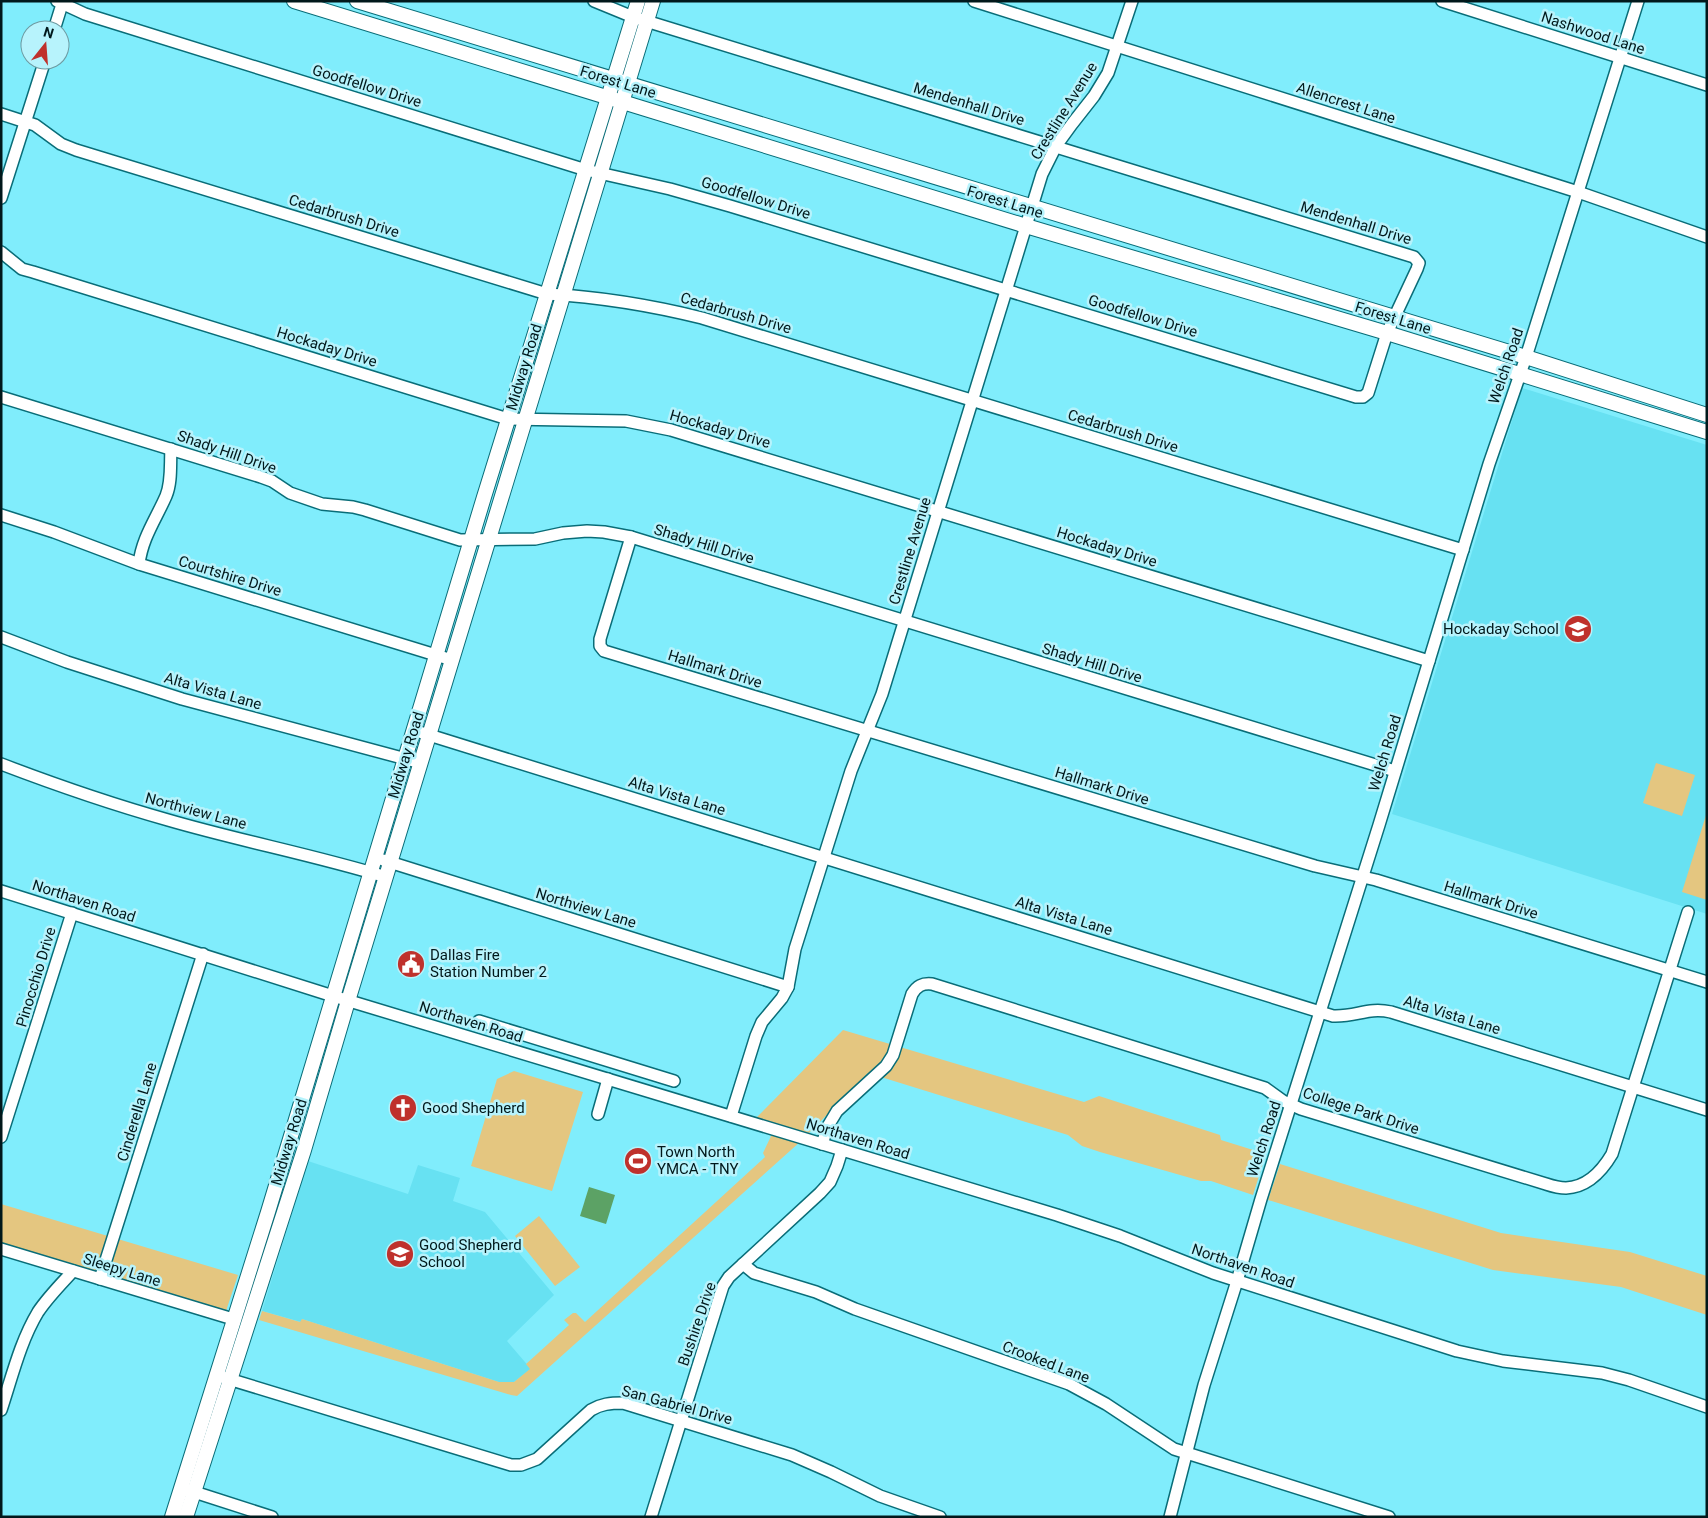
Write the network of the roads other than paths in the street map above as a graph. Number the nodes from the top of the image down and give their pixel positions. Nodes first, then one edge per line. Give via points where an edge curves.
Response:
1 (294, 1) edge
2 (357, 1) edge
3 (594, 1) edge
4 (638, 1) edge
5 (653, 1) edge
6 (974, 1) edge
7 (1132, 1) edge
8 (1442, 1) edge
9 (1638, 1) edge
10 (61, 2) edge
11 (634, 17) junction
12 (56, 20) edge
13 (647, 21) junction
14 (1118, 46) junction
15 (1620, 58) junction
16 (42, 70) edge
17 (614, 79) junction
18 (628, 83) junction
19 (1707, 85) edge
20 (609, 96) junction
21 (622, 101) junction
22 (1, 114) edge
23 (26, 122) junction
24 (1056, 146) junction
25 (586, 170) junction
26 (600, 173) junction
27 (1578, 192) junction
28 (1, 198) edge
29 (1032, 207) junction
30 (1026, 226) junction
31 (1707, 236) edge
32 (1, 252) edge
33 (1007, 290) junction
34 (547, 294) junction
35 (563, 295) junction
36 (1395, 318) junction
37 (1386, 333) junction
38 (1526, 357) junction
39 (1520, 375) junction
40 (1, 397) edge
41 (973, 400) junction
42 (1703, 413) edge
43 (508, 419) junction
44 (525, 419) junction
45 (1700, 430) edge
46 (171, 450) junction
47 (938, 511) junction
48 (1, 515) edge
49 (490, 538) junction
50 (631, 538) junction
51 (471, 540) junction
52 (1463, 550) junction
53 (139, 564) junction
54 (905, 621) junction
55 (1, 637) edge
56 (436, 654) junction
57 (452, 660) junction
58 (1429, 661) junction
59 (413, 730) junction
60 (867, 731) junction
61 (429, 735) junction
62 (404, 758) junction
63 (421, 763) junction
64 (1, 764) edge
65 (1395, 771) junction
66 (824, 857) junction
67 (374, 858) junction
68 (390, 863) junction
69 (370, 872) junction
70 (386, 877) junction
71 (1362, 877) junction
72 (1, 891) edge
73 (1688, 912) dead end
74 (72, 913) junction
75 (203, 954) junction
76 (1669, 970) junction
77 (1707, 982) edge
78 (788, 987) junction
79 (332, 996) junction
80 (348, 1000) junction
81 (1320, 1012) junction
82 (478, 1020) dead end
83 (518, 1033) junction
84 (513, 1050) junction
85 (645, 1072) junction
86 (608, 1079) junction
87 (674, 1081) dead end
88 (1633, 1087) junction
89 (640, 1088) junction
90 (1292, 1105) junction
91 (1707, 1110) edge
92 (598, 1114) dead end
93 (731, 1116) junction
94 (1, 1137) edge
95 (822, 1144) junction
96 (842, 1150) junction
97 (1, 1249) edge
98 (743, 1264) junction
99 (73, 1271) junction
100 (100, 1279) junction
101 (1237, 1281) junction
102 (233, 1319) junction
103 (216, 1375) junction
104 (231, 1379) junction
105 (1707, 1407) edge
106 (1, 1410) edge
107 (681, 1420) junction
108 (1186, 1453) junction
109 (187, 1490) junction
110 (172, 1517) edge
111 (186, 1517) edge
112 (272, 1517) edge
113 (650, 1517) edge
114 (940, 1517) edge
115 (1170, 1517) edge
116 (1389, 1517) edge

1 - 20 main road, Forest Lane
2 - 17 main road, Forest Lane
3 - 11 street, Mendenhall Drive
4 - 11 main road, Midway Road
5 - 13 main road, Midway Road
6 - 14 street, Allencrest Lane
7 - 14 street, Crestline Avenue
8 - 15 street, Nashwood Lane
9 - 15 street, Welch Road
10 - 12 street
10 - 25 street, Goodfellow Drive via 85,14
11 - 13 street, Mendenhall Drive
11 - 17 main road, Midway Road
13 - 18 main road, Midway Road
13 - 24 street, Mendenhall Drive
14 - 24 street, Crestline Avenue via 1108,73 1094,96
14 - 27 street, Allencrest Lane
15 - 19 street, Nashwood Lane
15 - 27 street, Welch Road
16 - 23 street
17 - 18 main road, Forest Lane
17 - 20 main road, Midway Road
18 - 21 main road, Midway Road
18 - 29 main road, Forest Lane
20 - 21 main road, Forest Lane
20 - 25 main road, Midway Road
21 - 26 main road, Midway Road
21 - 30 main road, Forest Lane
22 - 23 street, Cedarbrush Drive
23 - 28 street
23 - 34 street, Cedarbrush Drive via 76,150
24 - 29 street, Crestline Avenue via 1042,174
24 - 36 street, Mendenhall Drive via 1414,257 1419,264
25 - 26 street, Goodfellow Drive
25 - 34 main road, Midway Road
26 - 33 street, Goodfellow Drive via 730,206
26 - 35 main road, Midway Road
27 - 31 street, Allencrest Lane
27 - 38 street, Welch Road
29 - 30 street, Crestline Avenue
29 - 36 main road, Forest Lane
30 - 33 street, Crestline Avenue
30 - 37 main road, Forest Lane
32 - 43 street, Hockaday Drive via 33,272
33 - 37 street, Goodfellow Drive via 1363,398 1368,393
33 - 41 street, Crestline Avenue
34 - 35 street, Cedarbrush Drive
34 - 43 main road, Midway Road
35 - 41 street, Cedarbrush Drive via 626,301 702,318
35 - 44 main road, Midway Road
36 - 37 street, Goodfellow Drive
36 - 38 main road, Forest Lane
37 - 39 main road, Forest Lane
38 - 39 street, Welch Road
38 - 42 main road, Forest Lane
39 - 45 main road, Forest Lane
39 - 52 street, Welch Road
40 - 46 street, Shady Hill Drive
41 - 47 street, Crestline Avenue
41 - 52 street, Cedarbrush Drive
42 - 45 main road
43 - 44 street, Hockaday Drive
43 - 51 main road, Midway Road
44 - 47 street, Hockaday Drive via 626,421 671,430
44 - 49 main road, Midway Road
46 - 51 street, Shady Hill Drive via 262,477 290,493 322,504 353,506 460,540
46 - 53 street via 167,494 140,550
47 - 54 street, Crestline Avenue
47 - 58 street, Hockaday Drive
48 - 53 street, Courtshire Drive
49 - 50 street, Shady Hill Drive via 535,539 587,531
49 - 51 street, Shady Hill Drive
49 - 57 main road, Midway Road
50 - 54 street, Shady Hill Drive
50 - 60 street, Hallmark Drive via 600,638 604,651
51 - 56 main road, Midway Road
52 - 58 street, Welch Road
53 - 56 street, Courtshire Drive
54 - 60 street, Crestline Avenue
54 - 65 street, Shady Hill Drive
55 - 62 street, Alta Vista Lane via 182,699
56 - 57 street, Courtshire Drive
56 - 59 main road, Midway Road
57 - 61 main road, Midway Road
58 - 65 street, Welch Road
59 - 61 street, Alta Vista Lane
59 - 62 main road, Midway Road
60 - 66 street, Crestline Avenue
60 - 71 street, Hallmark Drive via 1315,866
61 - 63 main road, Midway Road
61 - 66 street, Alta Vista Lane
62 - 63 street, Alta Vista Lane
62 - 67 main road, Midway Road
63 - 68 main road, Midway Road
64 - 69 street, Northview Lane via 70,791 169,821
65 - 71 street, Welch Road
66 - 78 street, Crestline Avenue via 795,949
66 - 81 street, Alta Vista Lane
67 - 68 street, Northview Lane
67 - 69 main road, Midway Road
68 - 70 main road, Midway Road
68 - 78 street, Northview Lane
69 - 70 street, Northview Lane
69 - 79 main road, Midway Road
70 - 80 main road, Midway Road
71 - 76 street, Hallmark Drive
71 - 81 street, Welch Road
72 - 74 street, Northaven Road
73 - 76 street, College Park Drive
74 - 75 street, Northaven Road
74 - 94 street, Pinocchio Drive
75 - 79 street, Northaven Road
75 - 100 street, Cinderella Lane
76 - 77 street, Hallmark Drive
76 - 88 street, College Park Drive
78 - 93 street, Crestline Avenue via 762,1022
79 - 80 street, Northaven Road
79 - 102 main road, Midway Road
80 - 84 street, Northaven Road
80 - 104 main road, Midway Road
81 - 88 street, Alta Vista Lane via 1343,1016 1379,1009
81 - 90 street, Welch Road
82 - 83 street
83 - 84 street
83 - 85 street
84 - 86 street, Northaven Road
85 - 87 street
85 - 89 street
86 - 89 street, Northaven Road
86 - 92 street
88 - 90 street, College Park Drive via 1612,1154 1604,1167 1582,1184 1566,1188
88 - 91 street, Alta Vista Lane
89 - 93 street, Northaven Road
90 - 95 street, College Park Drive via 1265,1088 924,983 912,994 893,1055 886,1066 837,1111
90 - 101 street, Welch Road
93 - 95 street, Northaven Road
95 - 96 street, Northaven Road
96 - 98 street, Bushire Drive via 830,1182
96 - 101 street, Northaven Road via 1057,1215
97 - 99 street, Sleepy Lane
98 - 107 street, Bushire Drive via 723,1286
98 - 108 street, Crooked Lane via 754,1272 1070,1384 1174,1449
99 - 100 street, Sleepy Lane
99 - 106 street via 38,1312 19,1354
100 - 102 street, Sleepy Lane
101 - 105 street, Northaven Road via 1464,1353 1602,1373
101 - 108 street, Welch Road
102 - 103 main road, Midway Road
103 - 104 street, San Gabriel Drive
103 - 109 main road, Midway Road
104 - 107 street, San Gabriel Drive via 510,1465 537,1459 599,1405 623,1403
104 - 109 main road, Midway Road
107 - 113 street, Bushire Drive
107 - 114 street, San Gabriel Drive via 792,1455 880,1496
108 - 115 street, Welch Road
108 - 116 street, Crooked Lane
109 - 110 main road, Midway Road
109 - 111 main road, Midway Road
109 - 112 street

